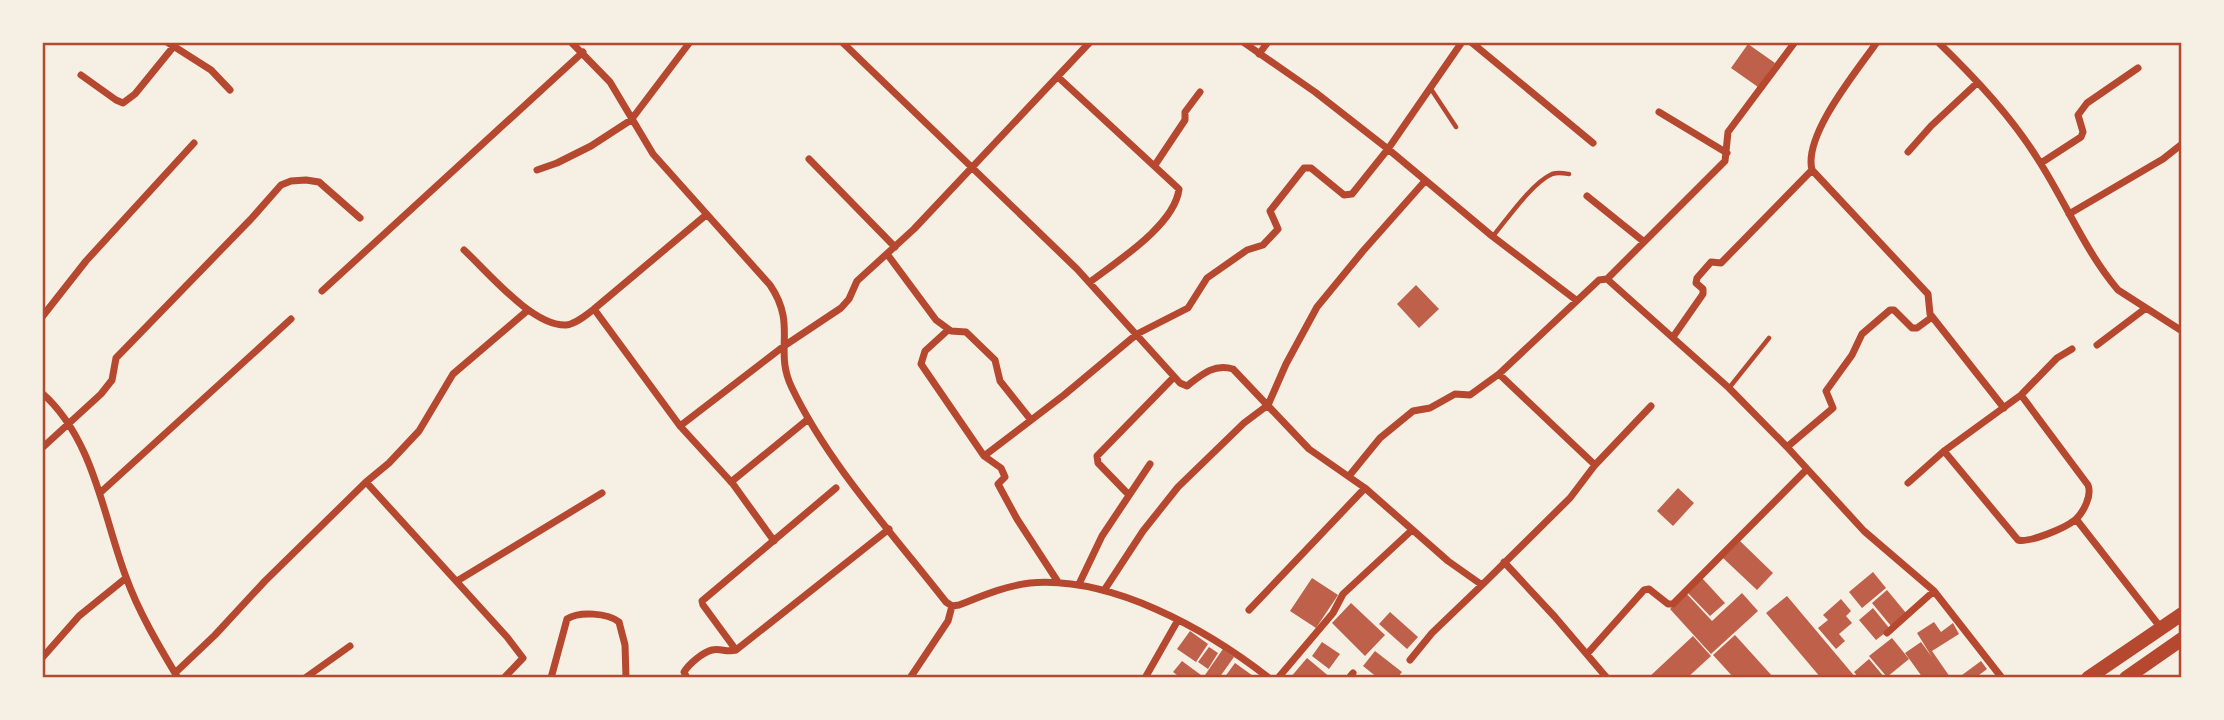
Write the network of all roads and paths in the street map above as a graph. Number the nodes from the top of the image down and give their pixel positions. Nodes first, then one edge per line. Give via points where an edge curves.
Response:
1 (571, 42) edge
2 (690, 42) edge
3 (842, 42) edge
4 (1090, 42) edge
5 (1243, 42) edge
6 (1268, 42) edge
7 (1462, 42) edge
8 (1471, 42) edge
9 (1795, 42) edge
10 (1877, 42) edge
11 (1938, 42) edge
12 (171, 44) edge
13 (583, 52) junction
14 (1259, 54) junction
15 (2138, 68) dead end
16 (81, 75) dead end
17 (1058, 77) junction
18 (1976, 83) junction
19 (1431, 89) junction
20 (230, 90) dead end
21 (1200, 92) dead end
22 (1659, 112) dead end
23 (631, 120) junction
24 (1456, 127) dead end
25 (194, 143) dead end
26 (1593, 143) dead end
27 (2182, 144) edge
28 (1388, 149) junction
29 (1908, 152) dead end
30 (1727, 153) junction
31 (809, 159) dead end
32 (2041, 163) junction
33 (1154, 165) junction
34 (972, 166) junction
35 (537, 170) dead end
36 (1812, 170) junction
37 (1569, 174) dead end
38 (1425, 181) junction
39 (1587, 196) dead end
40 (2068, 214) junction
41 (706, 215) junction
42 (360, 218) dead end
43 (1492, 236) junction
44 (1643, 241) junction
45 (895, 247) junction
46 (464, 250) dead end
47 (887, 254) junction
48 (1607, 278) junction
49 (1090, 282) junction
50 (322, 291) dead end
51 (1576, 300) junction
52 (2146, 308) junction
53 (594, 309) junction
54 (528, 310) junction
55 (42, 317) edge
56 (1932, 317) junction
57 (292, 319) dead end
58 (948, 330) junction
59 (2182, 331) edge
60 (1136, 334) junction
61 (1673, 337) junction
62 (1769, 338) dead end
63 (2097, 345) dead end
64 (784, 346) junction
65 (2072, 349) dead end
66 (1499, 374) junction
67 (1174, 377) junction
68 (1729, 388) junction
69 (42, 393) edge
70 (2021, 395) junction
71 (1268, 405) junction
72 (1651, 406) dead end
73 (2004, 408) junction
74 (807, 420) junction
75 (1031, 420) junction
76 (69, 424) junction
77 (680, 426) junction
78 (1787, 447) junction
79 (42, 448) edge
80 (1944, 451) junction
81 (984, 456) junction
82 (1150, 464) dead end
83 (1595, 465) junction
84 (1807, 468) junction
85 (1349, 477) junction
86 (366, 482) junction
87 (731, 482) junction
88 (1908, 484) dead end
89 (836, 488) dead end
90 (1365, 488) junction
91 (101, 492) junction
92 (602, 493) dead end
93 (1128, 494) junction
94 (2077, 519) junction
95 (889, 529) junction
96 (1412, 530) junction
97 (774, 541) junction
98 (1504, 562) junction
99 (126, 578) junction
100 (457, 581) junction
101 (1058, 582) junction
102 (1079, 584) junction
103 (1482, 585) junction
104 (1105, 589) junction
105 (1934, 592) junction
106 (952, 606) junction
107 (1249, 610) dead end
108 (2182, 614) edge
109 (1178, 620) junction
110 (2161, 628) junction
111 (1886, 633) dead end
112 (2182, 639) edge
113 (350, 646) dead end
114 (736, 650) junction
115 (1587, 654) junction
116 (42, 658) edge
117 (1409, 660) dead end
118 (176, 676) edge
119 (305, 678) edge
120 (504, 678) edge
121 (551, 678) edge
122 (626, 678) edge
123 (687, 678) edge
124 (910, 678) edge
125 (1145, 678) edge
126 (1269, 678) edge
127 (1278, 678) edge
128 (1607, 678) edge
129 (2002, 678) edge
130 (2088, 678) edge
131 (2126, 678) edge

1 - 13 street
2 - 23 street
3 - 34 street
4 - 17 street
5 - 14 street
6 - 14 street
7 - 19 street
8 - 26 street
9 - 30 street via 1728,132
10 - 36 street via 1818,133 1810,159
11 - 18 street
12 - 16 street via 135,94 123,103
12 - 20 street via 211,70
13 - 23 street via 610,82
13 - 50 street
14 - 28 street
15 - 32 street via 2081,108 2081,137
17 - 33 street
17 - 34 street
18 - 29 street
18 - 32 street
19 - 24 lane
19 - 28 street
21 - 33 street
22 - 30 street
23 - 35 street via 591,146
23 - 41 street via 653,154
25 - 55 street via 86,261
27 - 40 street
28 - 38 street
28 - 60 street via 1348,196 1311,168 1304,168 1270,211 1278,229 1263,245 1247,250 1207,278 1188,308
30 - 44 street via 1725,161
31 - 45 street
32 - 40 street
33 - 49 street via 1179,189 1172,207 1131,252
34 - 45 street
34 - 49 street
36 - 56 street via 1928,293
36 - 61 street via 1721,263 1711,262 1697,278 1703,295
37 - 43 lane via 1552,174 1538,185
38 - 43 street
38 - 71 street via 1317,307
39 - 44 street
40 - 52 street via 2110,281
41 - 53 street
41 - 64 street via 781,300 786,322
42 - 76 street via 319,183 306,180 281,185 116,358 109,383
43 - 51 street
44 - 48 street
45 - 47 street
46 - 54 street
47 - 58 street via 927,310
47 - 64 street via 857,281 841,308
48 - 51 street
48 - 61 street
49 - 60 street
51 - 66 street
52 - 59 street
52 - 63 street
53 - 54 street via 565,325
53 - 77 street
54 - 86 street via 453,374 419,431
56 - 73 street
56 - 78 street via 1912,328 1890,310 1863,332 1826,391 1833,408
57 - 91 street
58 - 75 street via 966,332 995,360 1000,382
58 - 81 street via 925,351 921,364
60 - 67 street
60 - 75 street
61 - 68 street
62 - 68 lane
64 - 74 street via 784,369
64 - 77 street
65 - 70 street
66 - 83 street
66 - 85 street via 1471,395 1455,394 1430,408 1413,411 1370,449
67 - 71 street via 1187,386 1206,372 1226,366
67 - 93 street via 1097,458
68 - 78 street
69 - 76 street
70 - 73 street
70 - 94 street via 2088,485 2091,493
71 - 85 street via 1309,449
71 - 104 street via 1178,487
72 - 83 street
73 - 80 street
74 - 87 street
74 - 95 street
75 - 81 street
76 - 79 street
76 - 91 street
77 - 87 street
78 - 84 street
80 - 88 street
80 - 94 street via 2018,540 2031,540
81 - 101 street via 1001,468 1005,477 998,484
82 - 93 street
83 - 98 street via 1570,498
84 - 105 street via 1864,531
84 - 115 street via 1672,604 1644,590
85 - 90 street
86 - 100 street
86 - 118 street via 265,580
87 - 97 street
89 - 97 street
90 - 96 street
90 - 107 street
91 - 99 street
92 - 100 street
93 - 102 street
94 - 110 street
95 - 106 street
95 - 114 street
96 - 103 street
96 - 127 street via 1343,594 1334,613
97 - 114 street via 702,601
98 - 103 street
98 - 115 street
99 - 116 street via 79,617
99 - 118 street
100 - 120 street via 523,658
101 - 102 street
101 - 106 street via 999,589
102 - 104 street
103 - 117 street
104 - 109 street
105 - 111 street
105 - 129 street
106 - 124 street
108 - 110 main road
109 - 125 street
109 - 126 street
110 - 130 main road
112 - 131 main road
113 - 119 street
114 - 123 street via 708,651 687,667
115 - 128 street
121 - 122 street via 567,619 610,615 620,622

